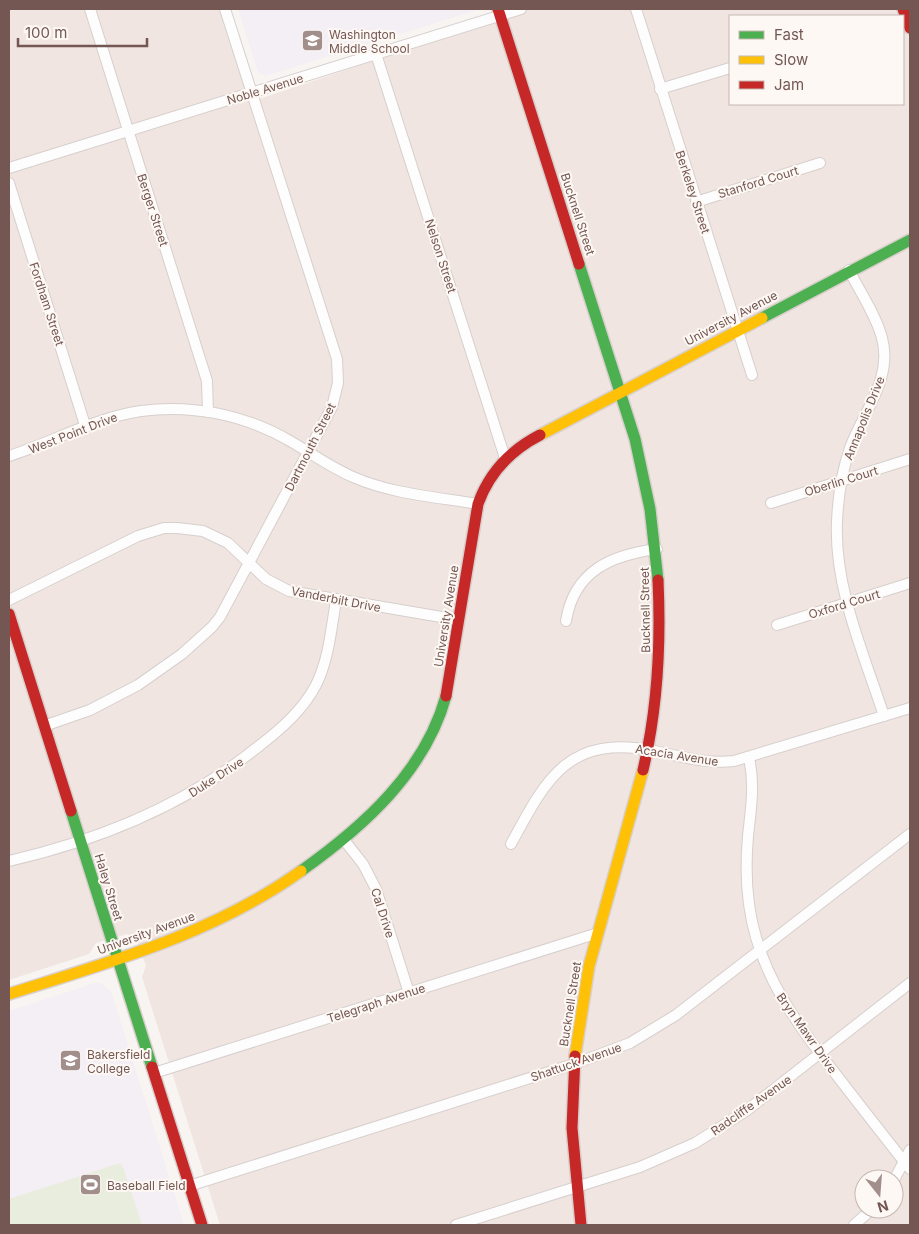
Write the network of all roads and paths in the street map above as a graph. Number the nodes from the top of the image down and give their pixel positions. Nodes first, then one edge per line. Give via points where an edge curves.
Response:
1 (90, 9) edge
2 (225, 9) edge
3 (521, 9) edge
4 (636, 9) edge
5 (499, 12) edge
6 (904, 17) edge
7 (910, 28) edge
8 (376, 54) junction
9 (729, 68) edge
10 (660, 89) junction
11 (252, 92) junction
12 (128, 131) junction
13 (820, 163) dead end
14 (9, 168) edge
15 (9, 183) edge
16 (696, 202) junction
17 (910, 240) edge
18 (849, 270) junction
19 (737, 330) junction
20 (752, 375) dead end
21 (621, 391) junction
22 (208, 412) junction
23 (86, 426) junction
24 (308, 452) junction
25 (9, 456) edge
26 (505, 458) junction
27 (910, 459) edge
28 (841, 481) junction
29 (771, 503) dead end
30 (478, 504) junction
31 (657, 549) junction
32 (249, 562) junction
33 (910, 583) edge
34 (9, 600) edge
35 (336, 601) junction
36 (848, 602) junction
37 (9, 614) edge
38 (459, 620) junction
39 (566, 621) dead end
40 (777, 625) dead end
41 (910, 708) edge
42 (884, 716) junction
43 (44, 726) junction
44 (648, 750) junction
45 (749, 758) junction
46 (910, 834) edge
47 (344, 840) junction
48 (80, 841) junction
49 (512, 844) dead end
50 (9, 861) edge
51 (598, 933) junction
52 (760, 951) junction
53 (117, 960) junction
54 (910, 983) edge
55 (409, 993) junction
56 (9, 994) edge
57 (820, 1053) junction
58 (574, 1064) junction
59 (154, 1073) junction
60 (910, 1150) edge
61 (907, 1166) edge
62 (189, 1186) junction
63 (576, 1188) junction
64 (202, 1225) edge
65 (456, 1225) edge
66 (581, 1225) edge

1 - 12 street, Berger Street
2 - 11 street, Dartmouth Street
3 - 5 street, Noble Avenue
4 - 10 street, Berkeley Street
5 - 8 street, Noble Avenue
5 - 21 street, Bucknell Street
6 - 7 street
8 - 11 street, Noble Avenue
8 - 26 street, Nelson Street
9 - 10 street
10 - 16 street, Berkeley Street
11 - 12 street, Noble Avenue
11 - 24 street, Dartmouth Street via 338,370 332,407
12 - 14 street, Noble Avenue
12 - 22 street, Berger Street via 207,381
13 - 16 street, Stanford Court
15 - 23 street, Fordham Street
16 - 19 street, Berkeley Street
17 - 18 street, University Avenue
18 - 19 street, University Avenue
18 - 28 street, Annapolis Drive via 878,327 885,354 878,390 859,425
19 - 20 street, Berkeley Street
19 - 21 street, University Avenue
21 - 26 street, University Avenue via 526,442
21 - 31 street, Bucknell Street via 644,472
22 - 23 street, West Point Drive via 143,411
22 - 24 street, West Point Drive via 269,430
23 - 25 street, West Point Drive
24 - 30 street, West Point Drive via 334,468 372,484
24 - 32 street, Dartmouth Street
26 - 30 street, University Avenue via 487,481
27 - 28 street, Oberlin Court
28 - 29 street, Oberlin Court
28 - 36 street, Annapolis Drive via 838,546
30 - 38 street, University Avenue
31 - 39 street via 618,556 593,571 576,591
31 - 44 street, Bucknell Street via 660,653
32 - 34 street, Vanderbilt Drive via 215,536 190,528 164,528 138,536
32 - 35 street, Vanderbilt Drive via 266,579 289,591
32 - 43 street, Dartmouth Street via 220,617 182,654 115,698
33 - 36 street, Oxford Court
35 - 38 street, Vanderbilt Drive
35 - 48 street, Duke Drive via 322,672 307,699 285,724 244,758 192,793 137,820
36 - 40 street, Oxford Court
36 - 42 street, Annapolis Drive
37 - 43 street, Haley Street
38 - 47 street, University Avenue via 450,681 433,733 406,777 384,803
41 - 42 street, Acacia Avenue
42 - 45 street, Acacia Avenue
43 - 48 street, Haley Street
44 - 45 street, Acacia Avenue via 719,763
44 - 49 street, Acacia Avenue via 606,748 565,765 544,785
44 - 51 street, Bucknell Street
45 - 52 street, Bryn Mawr Drive via 754,790 748,835 747,883
46 - 52 street, Shattuck Avenue
47 - 53 street, University Avenue via 278,886 226,916 170,942
47 - 55 street, Cal Drive via 373,882
48 - 50 street, Duke Drive
48 - 53 street, Haley Street
51 - 55 street, Telegraph Avenue
51 - 58 street, Bucknell Street via 582,1003
52 - 57 street, Bryn Mawr Drive via 779,994
52 - 58 street, Shattuck Avenue via 654,1030 622,1047
53 - 56 street, University Avenue
53 - 59 street, Haley Street
54 - 57 street, Radcliffe Avenue
55 - 59 street, Telegraph Avenue
57 - 61 street, Bryn Mawr Drive
57 - 63 street, Radcliffe Avenue via 746,1111 695,1143 640,1167
58 - 62 street, Shattuck Avenue
58 - 63 street, Bucknell Street via 572,1136
59 - 62 street, Haley Street
60 - 61 street
62 - 64 street, Haley Street
63 - 65 street, Radcliffe Avenue
63 - 66 street, Bucknell Street

